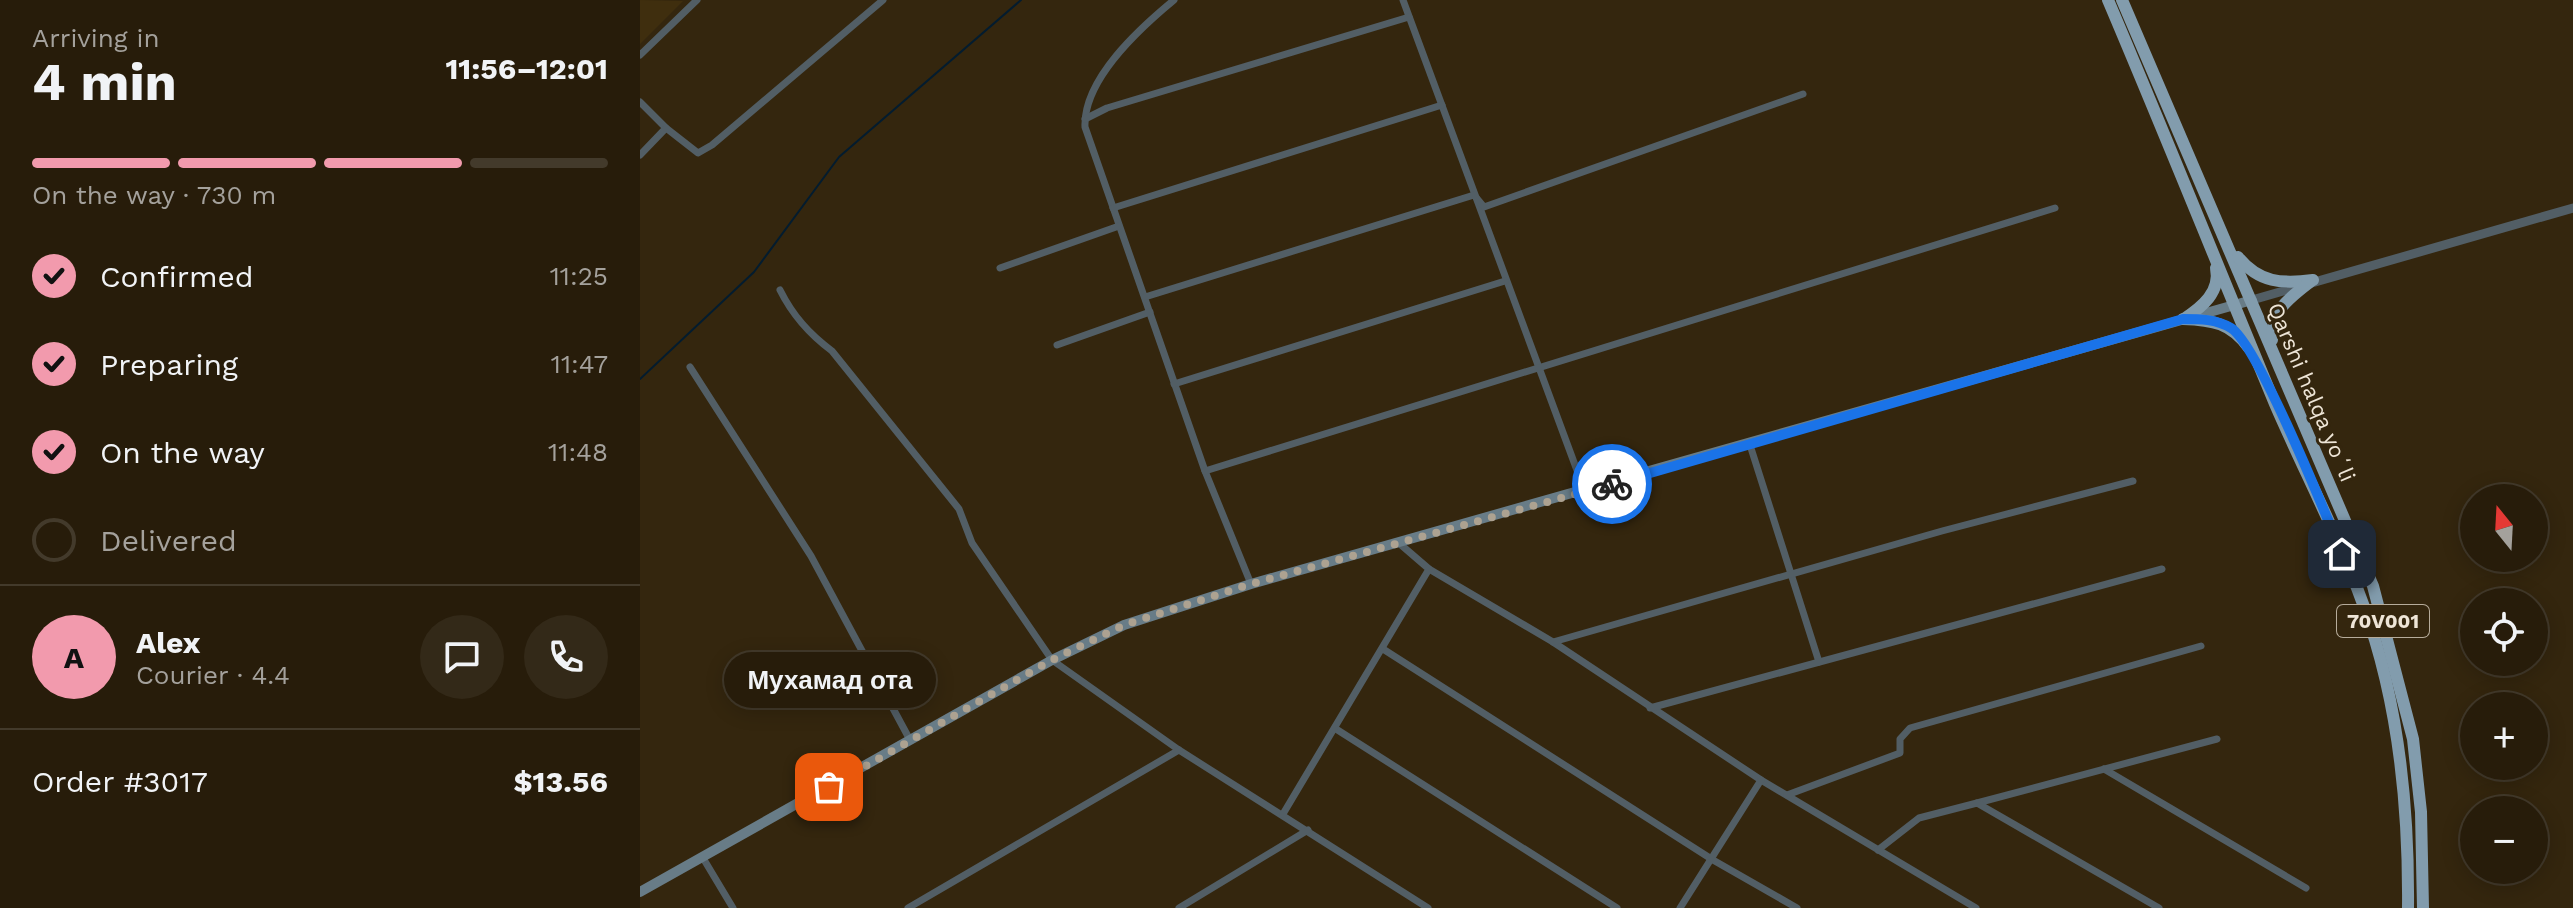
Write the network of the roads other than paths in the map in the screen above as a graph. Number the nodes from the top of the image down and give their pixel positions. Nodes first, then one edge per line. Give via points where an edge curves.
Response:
1 (697, 0) edge
2 (883, 0) edge
3 (1174, 0) edge
4 (1403, 0) edge
5 (2108, 0) edge
6 (2122, 0) edge
7 (1409, 17) junction
8 (640, 55) edge
9 (1803, 94) dead end
10 (640, 102) edge
11 (1442, 105) junction
12 (1085, 119) junction
13 (666, 128) junction
14 (640, 155) edge
15 (1474, 195) junction
16 (1113, 208) junction
17 (2055, 208) dead end
18 (2573, 208) edge
19 (1119, 226) junction
20 (2230, 246) junction
21 (2213, 249) junction
22 (1000, 268) dead end
23 (2313, 280) junction
24 (1505, 281) junction
25 (780, 290) dead end
26 (1145, 297) junction
27 (2252, 300) junction
28 (2235, 304) junction
29 (1150, 312) junction
30 (2183, 319) junction
31 (1057, 345) dead end
32 (2273, 351) junction
33 (690, 367) dead end
34 (2260, 367) junction
35 (1539, 370) junction
36 (1174, 384) junction
37 (1750, 445) junction
38 (1205, 471) junction
39 (2133, 481) dead end
40 (1585, 492) junction
41 (1400, 544) junction
42 (1429, 569) junction
43 (2162, 569) dead end
44 (1790, 574) junction
45 (1251, 584) junction
46 (1553, 642) junction
47 (2201, 646) dead end
48 (1383, 649) junction
49 (1052, 660) junction
50 (1819, 662) junction
51 (1650, 708) junction
52 (1336, 729) junction
53 (2217, 739) dead end
54 (910, 740) junction
55 (1179, 750) junction
56 (2104, 769) junction
57 (1761, 780) junction
58 (1787, 795) junction
59 (1977, 803) junction
60 (1283, 814) junction
61 (1308, 830) junction
62 (1878, 850) junction
63 (703, 858) junction
64 (1713, 860) junction
65 (2306, 888) dead end
66 (640, 892) edge
67 (733, 908) edge
68 (908, 908) edge
69 (1179, 908) edge
70 (1428, 908) edge
71 (1617, 908) edge
72 (1680, 908) edge
73 (1797, 908) edge
74 (1976, 908) edge
75 (2159, 908) edge
76 (2408, 908) edge
77 (2423, 908) edge

1 - 8 street
2 - 13 street via 712,145 698,153
3 - 12 street via 1130,37 1104,74
4 - 7 street
5 - 21 highway, Qarshi halqa yoʻli / 70V001
6 - 20 highway, Qarshi halqa yoʻli / 70V001
7 - 11 street
7 - 12 street
9 - 15 street via 1484,207
10 - 13 street
11 - 15 street
11 - 16 street
12 - 16 street
13 - 14 street
15 - 24 street
15 - 26 street
16 - 19 street
17 - 35 street
18 - 23 street
19 - 22 street
19 - 26 street
20 - 23 highway via 2257,276 2280,284
20 - 27 highway, Qarshi halqa yoʻli / 70V001
21 - 28 highway, Qarshi halqa yoʻli / 70V001
21 - 30 highway via 2215,288
23 - 27 street
23 - 32 highway via 2279,308 2272,326
24 - 35 street
24 - 36 street
25 - 49 street via 790,311 832,351 959,509 972,543
26 - 29 street
27 - 28 main road
27 - 32 highway, Qarshi halqa yoʻli / 70V001
28 - 30 main road
28 - 34 highway, Qarshi halqa yoʻli / 70V001
29 - 31 street
29 - 36 street
30 - 34 highway via 2212,320 2233,329
30 - 37 main road
32 - 77 highway, Qarshi halqa yoʻli / 70V001 via 2373,586 2394,660 2415,754
33 - 54 street via 811,556
34 - 76 highway, Qarshi halqa yoʻli / 70V001 via 2363,604 2383,665 2404,791
35 - 38 street
35 - 40 street
36 - 38 street
37 - 40 main road
37 - 44 street
38 - 45 street
39 - 44 street
40 - 41 main road
41 - 42 street
41 - 45 main road
42 - 46 street
42 - 48 street
43 - 50 street
44 - 46 street
44 - 50 street
45 - 49 main road via 1124,625
46 - 51 street
47 - 58 street via 1910,728 1900,739 1900,753
48 - 52 street
48 - 64 street
49 - 54 main road
49 - 55 street
50 - 51 street
51 - 57 street
52 - 60 street
52 - 71 street
53 - 56 street
54 - 63 main road
55 - 60 street
55 - 68 street
56 - 59 street
56 - 65 street
57 - 58 street
57 - 64 street
58 - 62 street
59 - 62 street via 1919,818
59 - 75 street
60 - 61 street
61 - 69 street
61 - 70 street
62 - 74 street
63 - 66 main road
63 - 67 street
64 - 72 street
64 - 73 street

